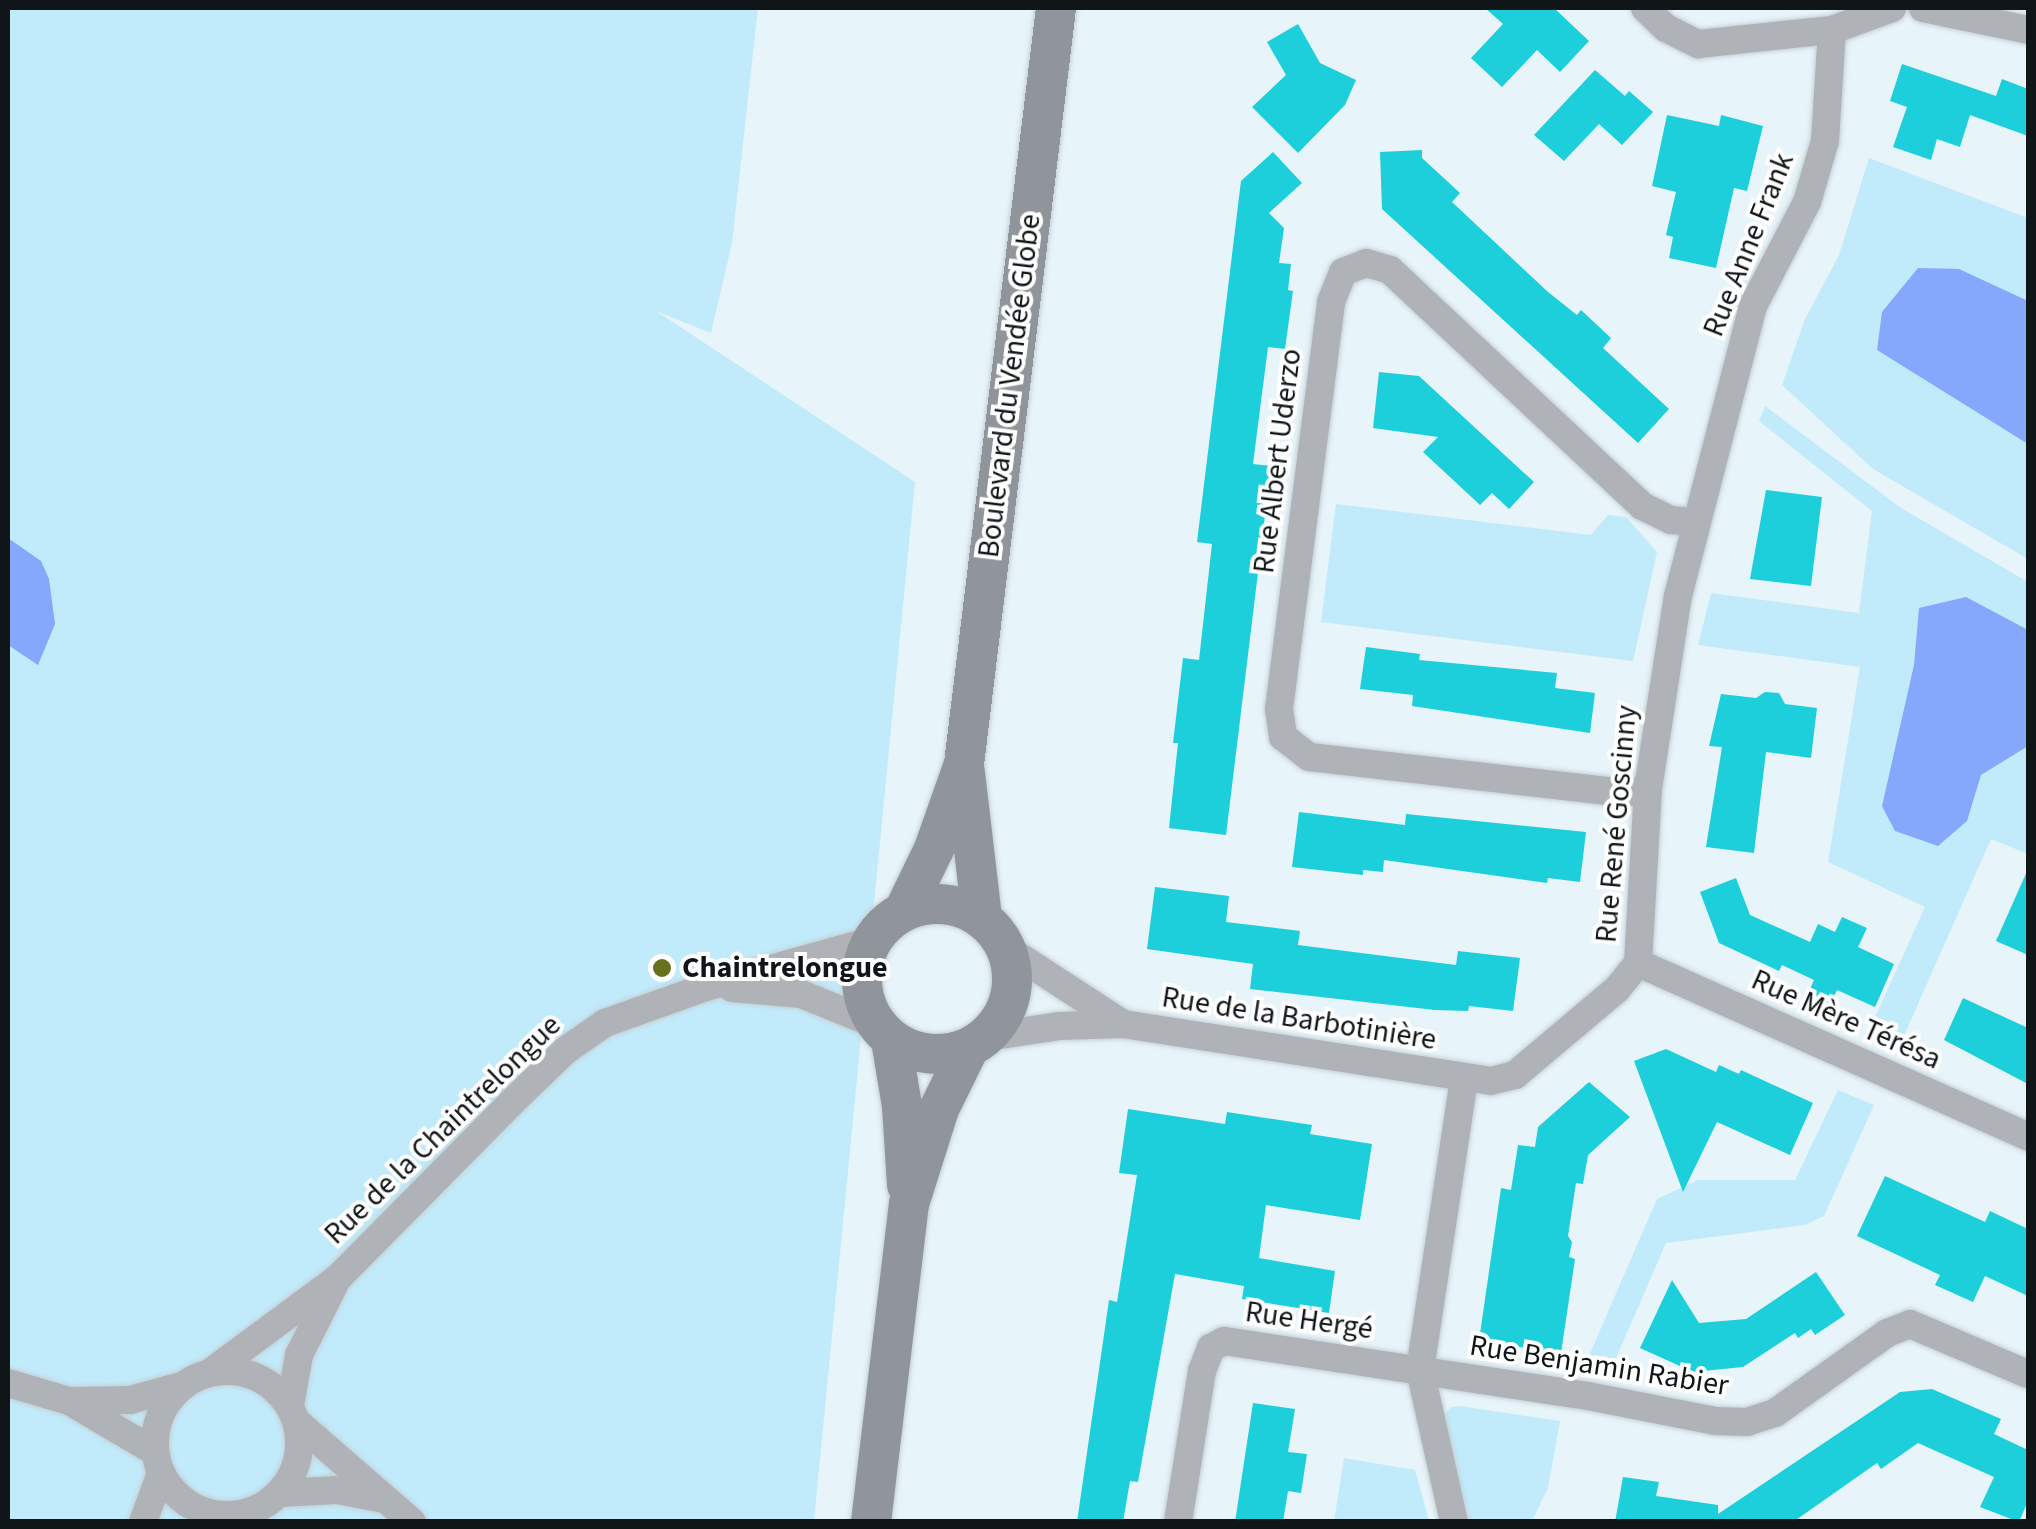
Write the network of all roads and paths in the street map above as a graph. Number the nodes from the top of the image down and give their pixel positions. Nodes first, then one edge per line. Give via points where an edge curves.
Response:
1 (1056, 8) edge
2 (1645, 8) edge
3 (1892, 8) edge
4 (1923, 8) edge
5 (1826, 19) edge
6 (2028, 30) edge
7 (1735, 366) joint
8 (1696, 522) junction
9 (964, 764) junction
10 (1648, 789) junction
11 (904, 911) junction
12 (994, 933) junction
13 (872, 941) junction
14 (1638, 963) junction
15 (706, 988) junction
16 (1123, 1024) junction
17 (883, 1032) junction
18 (978, 1042) junction
19 (1464, 1078) junction
20 (2028, 1137) edge
21 (909, 1204) junction
22 (338, 1278) junction
23 (1420, 1370) junction
24 (211, 1372) junction
25 (2028, 1374) edge
26 (8, 1382) edge
27 (182, 1386) junction
28 (69, 1402) junction
29 (293, 1414) junction
30 (158, 1462) junction
31 (280, 1493) junction
32 (380, 1498) junction
33 (225, 1519) edge
34 (143, 1522) edge
35 (412, 1522) edge
36 (871, 1522) edge
37 (1178, 1522) edge
38 (1454, 1522) edge

1 - 9 main road, Boulevard du Vendée Globe
2 - 5 street via 1698,44
3 - 5 street
4 - 6 street
5 - 7 street, Rue Anne Frank via 1825,140 1807,202 1753,306
7 - 8 street, Rue René Goscinny
8 - 10 street, Rue René Goscinny via 1667,647
8 - 10 street, Rue Albert Uderzo via 1671,520 1642,506 1390,270 1366,264 1343,272 1331,302 1279,709 1283,737 1310,757 1625,793
9 - 11 main road, Boulevard du Vendée Globe
9 - 12 main road, Boulevard du Vendée Globe
10 - 14 street, Rue René Goscinny
11 - 12 main road via 944,904
11 - 13 main road
12 - 16 street, Rue de la Barbotinière
12 - 18 main road via 1012,971 1011,995 1002,1018
13 - 15 street, Rue de la Chaintrelongue
13 - 17 main road via 861,983
14 - 19 street, Rue René Goscinny via 1617,989 1515,1075
14 - 20 street, Rue Mère Térésa
15 - 17 street, Rue de la Chaintrelongue via 800,994
15 - 22 street, Rue de la Chaintrelongue via 605,1023 566,1050
16 - 18 street, Rue de la Barbotinière via 1060,1026
16 - 19 street, Rue de la Barbotinière
17 - 18 main road via 916,1052 943,1055
17 - 21 main road via 902,1106
18 - 21 main road via 938,1109
19 - 23 street
21 - 36 main road
22 - 24 street, Rue de la Chaintrelongue
22 - 29 street, Rue de la Chaintrelongue via 299,1355
23 - 25 street, Rue Benjamin Rabier via 1747,1422 1774,1413 1887,1333 1910,1324
23 - 37 street, Rue Hergé via 1224,1342 1211,1348
23 - 38 street
24 - 27 street
24 - 29 street via 242,1372 269,1384
26 - 28 street
27 - 28 street via 130,1400
27 - 30 street via 160,1415
28 - 30 street
29 - 31 street via 297,1460
29 - 32 street
30 - 33 street via 172,1492
30 - 34 street
31 - 32 street via 336,1490
31 - 33 street
32 - 35 street

